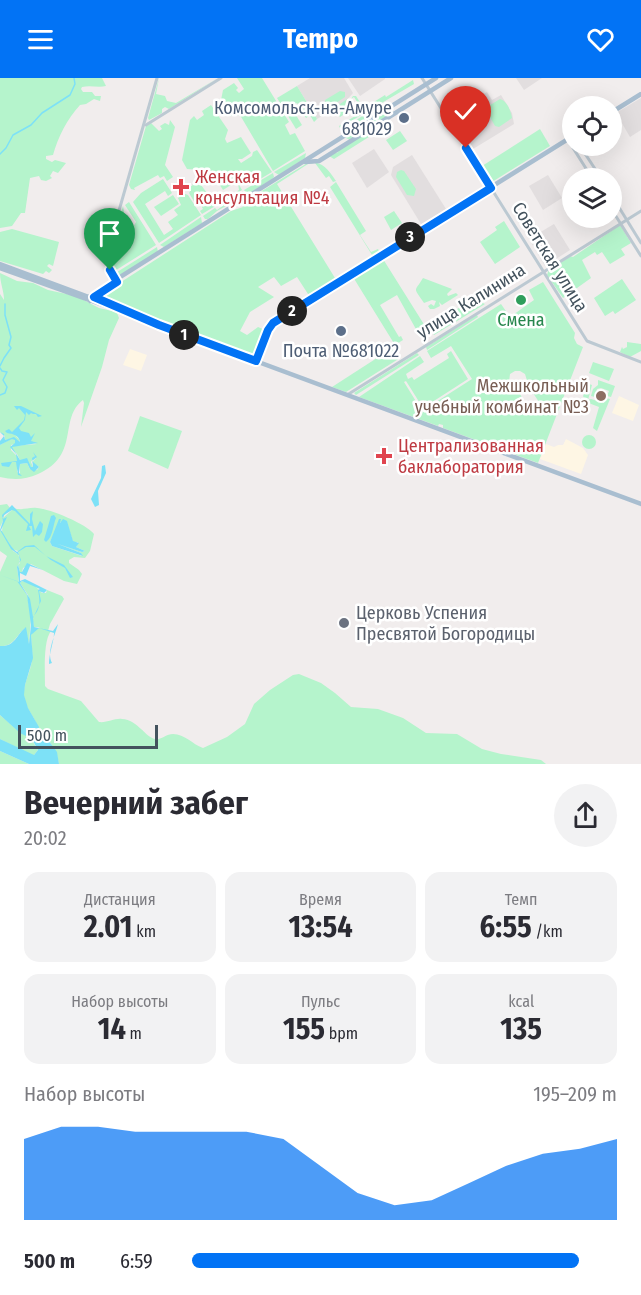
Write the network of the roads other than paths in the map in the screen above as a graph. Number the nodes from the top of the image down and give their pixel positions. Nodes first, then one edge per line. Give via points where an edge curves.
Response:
1 (157, 78) edge
2 (220, 78) edge
3 (422, 78) edge
4 (436, 78) edge
5 (451, 78) edge
6 (426, 84) junction
7 (430, 91) junction
8 (641, 94) edge
9 (392, 105) junction
10 (622, 106) edge
11 (397, 112) junction
12 (146, 119) junction
13 (151, 122) junction
14 (144, 126) junction
15 (343, 135) junction
16 (348, 143) junction
17 (562, 143) edge
18 (315, 153) junction
19 (307, 159) junction
20 (316, 160) dead end
21 (491, 188) junction
22 (641, 211) edge
23 (622, 212) edge
24 (627, 220) junction
25 (622, 223) edge
26 (622, 227) edge
27 (614, 228) edge
28 (641, 243) edge
29 (641, 256) edge
30 (0, 266) edge
31 (543, 272) junction
32 (116, 281) junction
33 (91, 298) junction
34 (256, 361) junction
35 (641, 362) edge
36 (346, 396) junction
37 (641, 504) edge

1 - 12 street
2 - 13 street
3 - 6 street, Советская улица
4 - 6 main road
5 - 7 main road
6 - 7 street, Советская улица
6 - 9 main road
7 - 11 main road
7 - 21 street, Советская улица
8 - 10 main road
9 - 11 main road
9 - 15 main road
11 - 16 main road
12 - 13 street
12 - 14 street
13 - 14 street
14 - 32 street via 106,256
15 - 16 main road
15 - 18 main road
16 - 19 main road via 319,161
17 - 21 main road
18 - 19 main road
18 - 20 main road
19 - 32 main road
21 - 31 street, Советская улица
21 - 34 main road via 273,323
22 - 24 street, улица Калинина
23 - 24 street
24 - 25 street, улица Калинина
24 - 28 street
26 - 29 street
27 - 31 street, улица Калинина
30 - 33 main road
31 - 35 street, Советская улица via 587,341
31 - 36 street, улица Калинина
32 - 33 main road
33 - 34 main road
34 - 36 main road
36 - 37 main road

